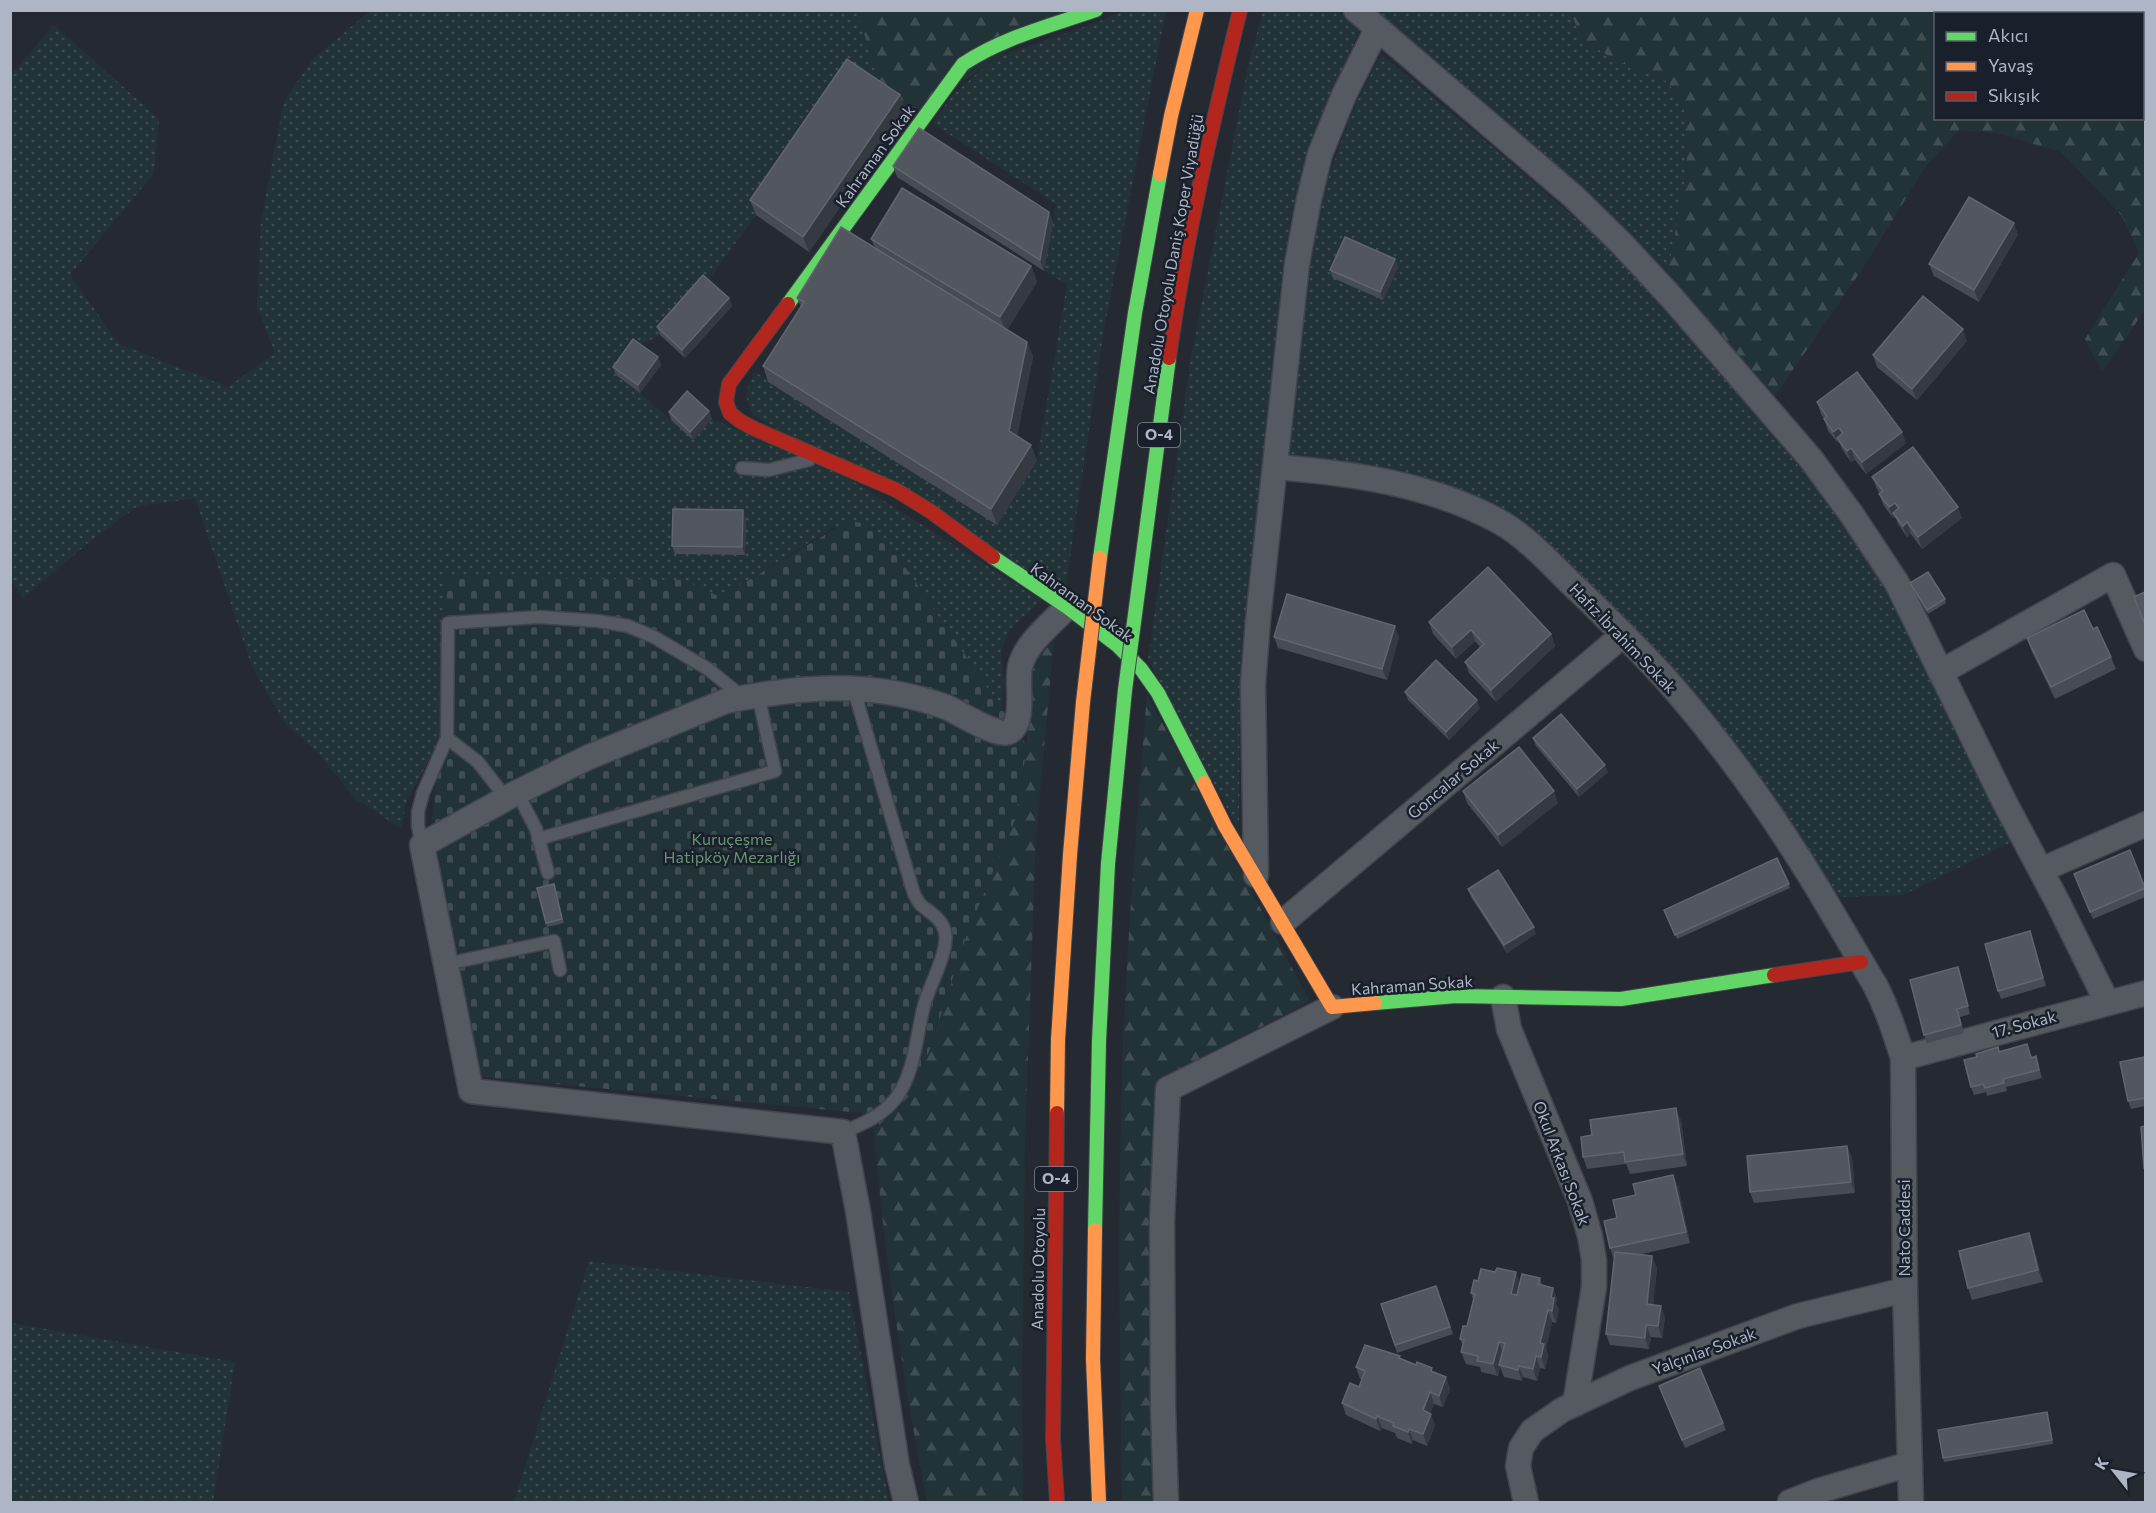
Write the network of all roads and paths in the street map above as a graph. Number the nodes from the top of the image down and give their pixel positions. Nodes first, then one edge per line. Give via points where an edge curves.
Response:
1 (1096, 10) edge
2 (1197, 10) edge
3 (1240, 10) edge
4 (1356, 10) edge
5 (1377, 29) junction
6 (821, 457) junction
7 (1275, 467) junction
8 (742, 468) dead end
9 (1067, 607) junction
10 (1623, 635) junction
11 (2145, 650) edge
12 (1941, 672) junction
13 (853, 687) junction
14 (749, 697) junction
15 (447, 738) junction
16 (511, 795) junction
17 (2145, 824) edge
18 (538, 839) junction
19 (422, 845) junction
20 (1070, 855) joint
21 (2041, 870) junction
22 (548, 873) dead end
23 (1256, 878) junction
24 (1283, 922) junction
25 (1861, 962) junction
26 (446, 964) junction
27 (560, 970) dead end
28 (2145, 993) edge
29 (1503, 997) junction
30 (2107, 1002) junction
31 (1332, 1007) junction
32 (1903, 1058) junction
33 (843, 1132) junction
34 (1905, 1290) junction
35 (1575, 1404) junction
36 (1910, 1464) junction
37 (906, 1503) edge
38 (1057, 1503) edge
39 (1099, 1503) edge
40 (1166, 1503) edge
41 (1526, 1503) edge
42 (1790, 1503) edge
43 (1911, 1503) edge

1 - 6 main road, Kahraman Sokak via 999,43 963,64 729,384 725,397 727,410 734,418
2 - 20 main road, Anadolu Otoyolu Daniş Koper Viyadüğü / O-4, bridge via 1171,116 1135,313 1096,589
3 - 39 main road, Anadolu Otoyolu Daniş Koper Viyadüğü / O-4, bridge via 1212,123 1174,322 1125,690 1108,864 1098,1041 1093,1359
4 - 5 street
5 - 7 street via 1324,144 1309,200 1297,264
5 - 12 street via 1574,197 1702,333 1811,459 1852,515 1898,583
6 - 8 lane via 769,470
6 - 9 main road, Kahraman Sokak via 913,500
7 - 10 street, Hafız İbrahim Sokak via 1371,477 1463,505 1499,522 1518,534
7 - 23 street via 1253,684
9 - 13 street via 1022,659 1019,714 1010,732 994,731 947,708 912,697
9 - 23 main road, Kahraman Sokak via 1118,646 1158,693 1225,826
10 - 24 street, Goncalar Sokak
10 - 25 street, Hafız İbrahim Sokak via 1663,676 1729,758 1806,869
11 - 12 street via 2113,575
12 - 21 street
13 - 14 street
13 - 33 lane via 914,894 941,922 946,933 903,1086 884,1111
14 - 15 lane via 654,637 628,626 539,617 447,623
14 - 16 street via 726,701 589,757
14 - 18 lane via 775,771
15 - 16 lane
15 - 19 lane via 418,812
16 - 18 lane via 530,816
16 - 19 street
17 - 21 street
18 - 22 lane
19 - 26 street
20 - 38 main road, Anadolu Otoyolu / O-4 via 1058,1040 1053,1438
21 - 30 street
23 - 24 main road, Kahraman Sokak
24 - 31 main road, Kahraman Sokak
25 - 29 main road, Kahraman Sokak via 1621,999
25 - 32 street, Nato Caddesi via 1884,1004
26 - 27 lane via 554,941
26 - 33 street via 471,1091
28 - 30 street, 17. Sokak
29 - 31 main road, Kahraman Sokak via 1456,996
29 - 35 street, Okul Arkası Sokak via 1509,1029 1580,1200 1592,1244 1594,1287
30 - 32 street, 17. Sokak
31 - 40 street via 1168,1089 1162,1221
32 - 34 street, Nato Caddesi
33 - 37 street
34 - 35 street, Yalçınlar Sokak via 1798,1316 1630,1378
34 - 36 street, Nato Caddesi
35 - 41 street, Yalçınlar Sokak via 1532,1431 1521,1448 1518,1466
36 - 42 street
36 - 43 street, Nato Caddesi

